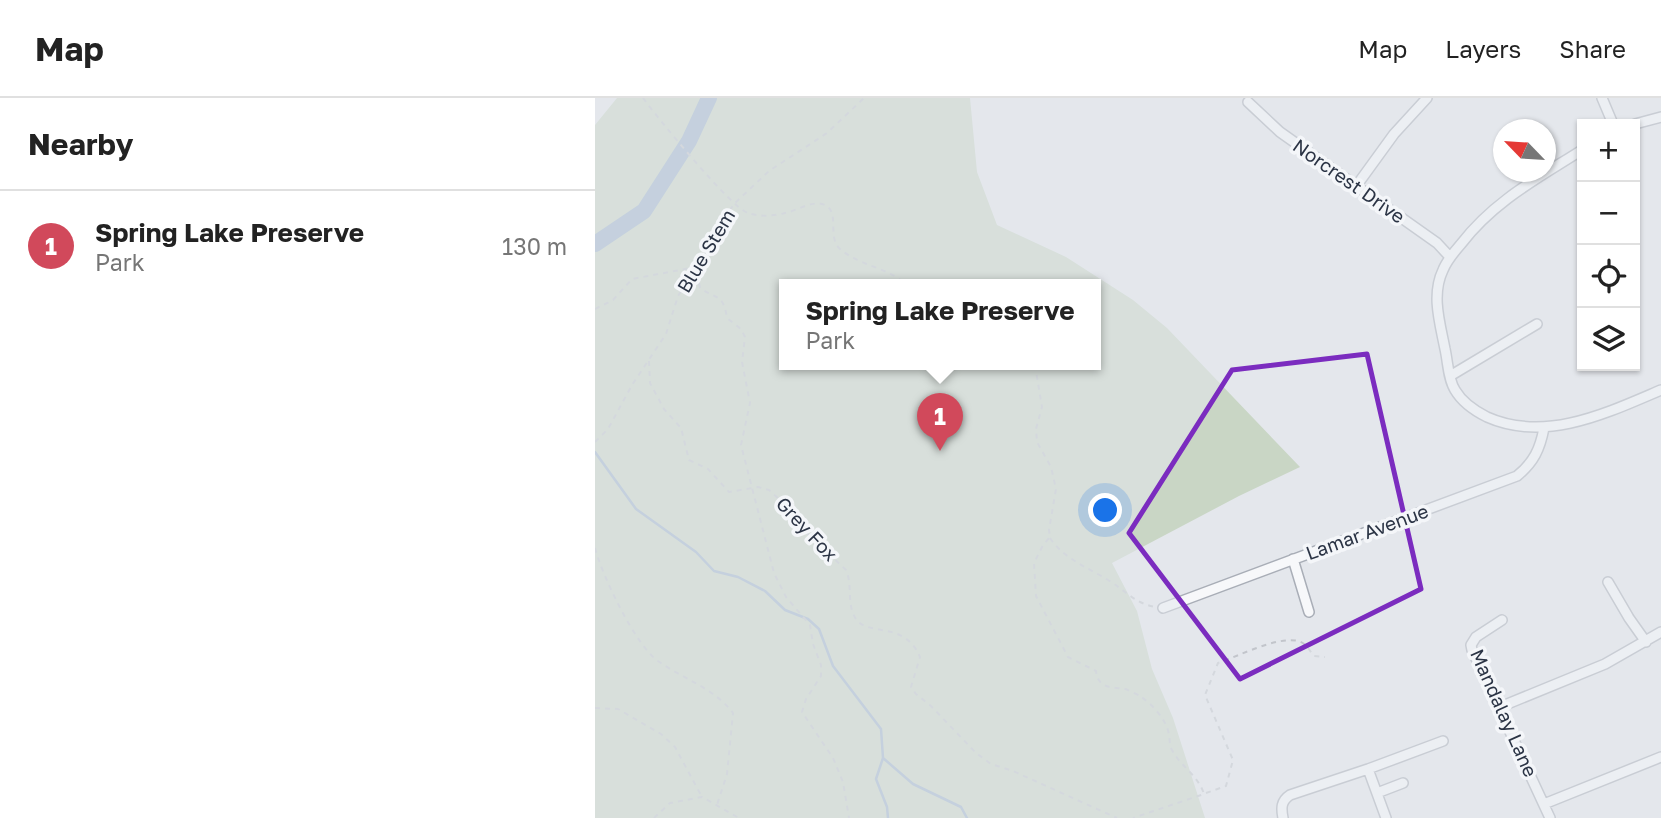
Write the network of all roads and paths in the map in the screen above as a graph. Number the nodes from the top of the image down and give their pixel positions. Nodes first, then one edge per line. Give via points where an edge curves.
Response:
1 (643, 98) edge
2 (864, 98) edge
3 (1427, 98) edge
4 (1602, 98) edge
5 (1248, 103) dead end
6 (1661, 117) edge
7 (1611, 119) edge
8 (1640, 123) edge
9 (1577, 153) edge
10 (1357, 185) junction
11 (735, 203) junction
12 (1450, 257) junction
13 (697, 267) junction
14 (899, 279) edge
15 (595, 309) edge
16 (1537, 324) dead end
17 (649, 361) junction
18 (1036, 370) edge
19 (1450, 376) junction
20 (1661, 390) edge
21 (1544, 428) junction
22 (595, 442) edge
23 (753, 489) junction
24 (1050, 537) junction
25 (595, 548) edge
26 (1293, 559) junction
27 (1608, 582) dead end
28 (1163, 608) joint
29 (1309, 612) dead end
30 (1502, 620) dead end
31 (1661, 632) edge
32 (1646, 642) junction
33 (1325, 657) dead end
34 (1500, 707) junction
35 (595, 708) edge
36 (1443, 741) dead end
37 (1661, 757) edge
38 (1368, 769) junction
39 (1403, 783) dead end
40 (1377, 793) junction
41 (1204, 794) junction
42 (702, 797) junction
43 (1544, 804) junction
44 (717, 805) junction
45 (654, 818) edge
46 (739, 818) edge
47 (849, 818) edge
48 (1117, 818) edge
49 (1133, 818) edge
50 (1283, 818) edge
51 (1386, 818) edge
52 (1551, 818) edge

1 - 11 path
2 - 11 path, Blue Stem via 827,133 769,171
3 - 10 street
4 - 7 street
5 - 10 street, Norcrest Drive via 1280,132
6 - 8 street
9 - 12 street via 1498,204
10 - 12 street, Norcrest Drive
11 - 13 path, Blue Stem via 714,231
11 - 14 path via 746,213 767,216 824,204 831,210 832,233 842,251
12 - 19 street via 1438,284 1437,306
13 - 15 path via 632,279 613,300
13 - 17 path, Blue Stem via 678,296 666,334
13 - 23 path via 700,288 720,297 727,318 745,337 742,362 750,403 741,445
16 - 19 street
17 - 22 path, Blue Stem via 608,429
17 - 23 path, Grey Fox via 649,383 681,428 689,460 708,469 729,492
18 - 24 path via 1042,407 1037,442 1051,467 1056,489
19 - 21 street via 1454,389 1477,412 1499,422
20 - 21 street via 1594,417
21 - 26 street, Lamar Avenue via 1541,447 1517,476
23 - 47 path via 774,573 786,597 810,625 821,676 802,712 833,758
23 - 48 path, Grey Fox via 769,490 846,570 857,621 889,630 915,645 920,657 911,687 976,753 991,764
24 - 28 path via 1072,560 1130,598
24 - 41 path via 1034,563 1036,596 1068,657 1096,671 1103,685 1140,696 1161,715 1173,752 1199,780
25 - 44 path via 605,580 650,654 710,692 733,713 727,774
26 - 28 street, Lamar Avenue
26 - 29 street
27 - 32 street
30 - 34 street, Mandalay Lane via 1471,645
31 - 32 street
32 - 34 street
33 - 41 path via 1314,656 1306,645 1283,640 1218,663 1205,695 1233,760 1226,786
34 - 43 street, Mandalay Lane
35 - 42 path via 618,709 661,734 675,747
36 - 38 street
37 - 43 street
38 - 40 street
38 - 50 street via 1290,794 1281,807
39 - 40 street
40 - 51 street
41 - 49 path
42 - 44 path
42 - 45 path via 670,803
43 - 52 street, Mandalay Lane
44 - 46 path

